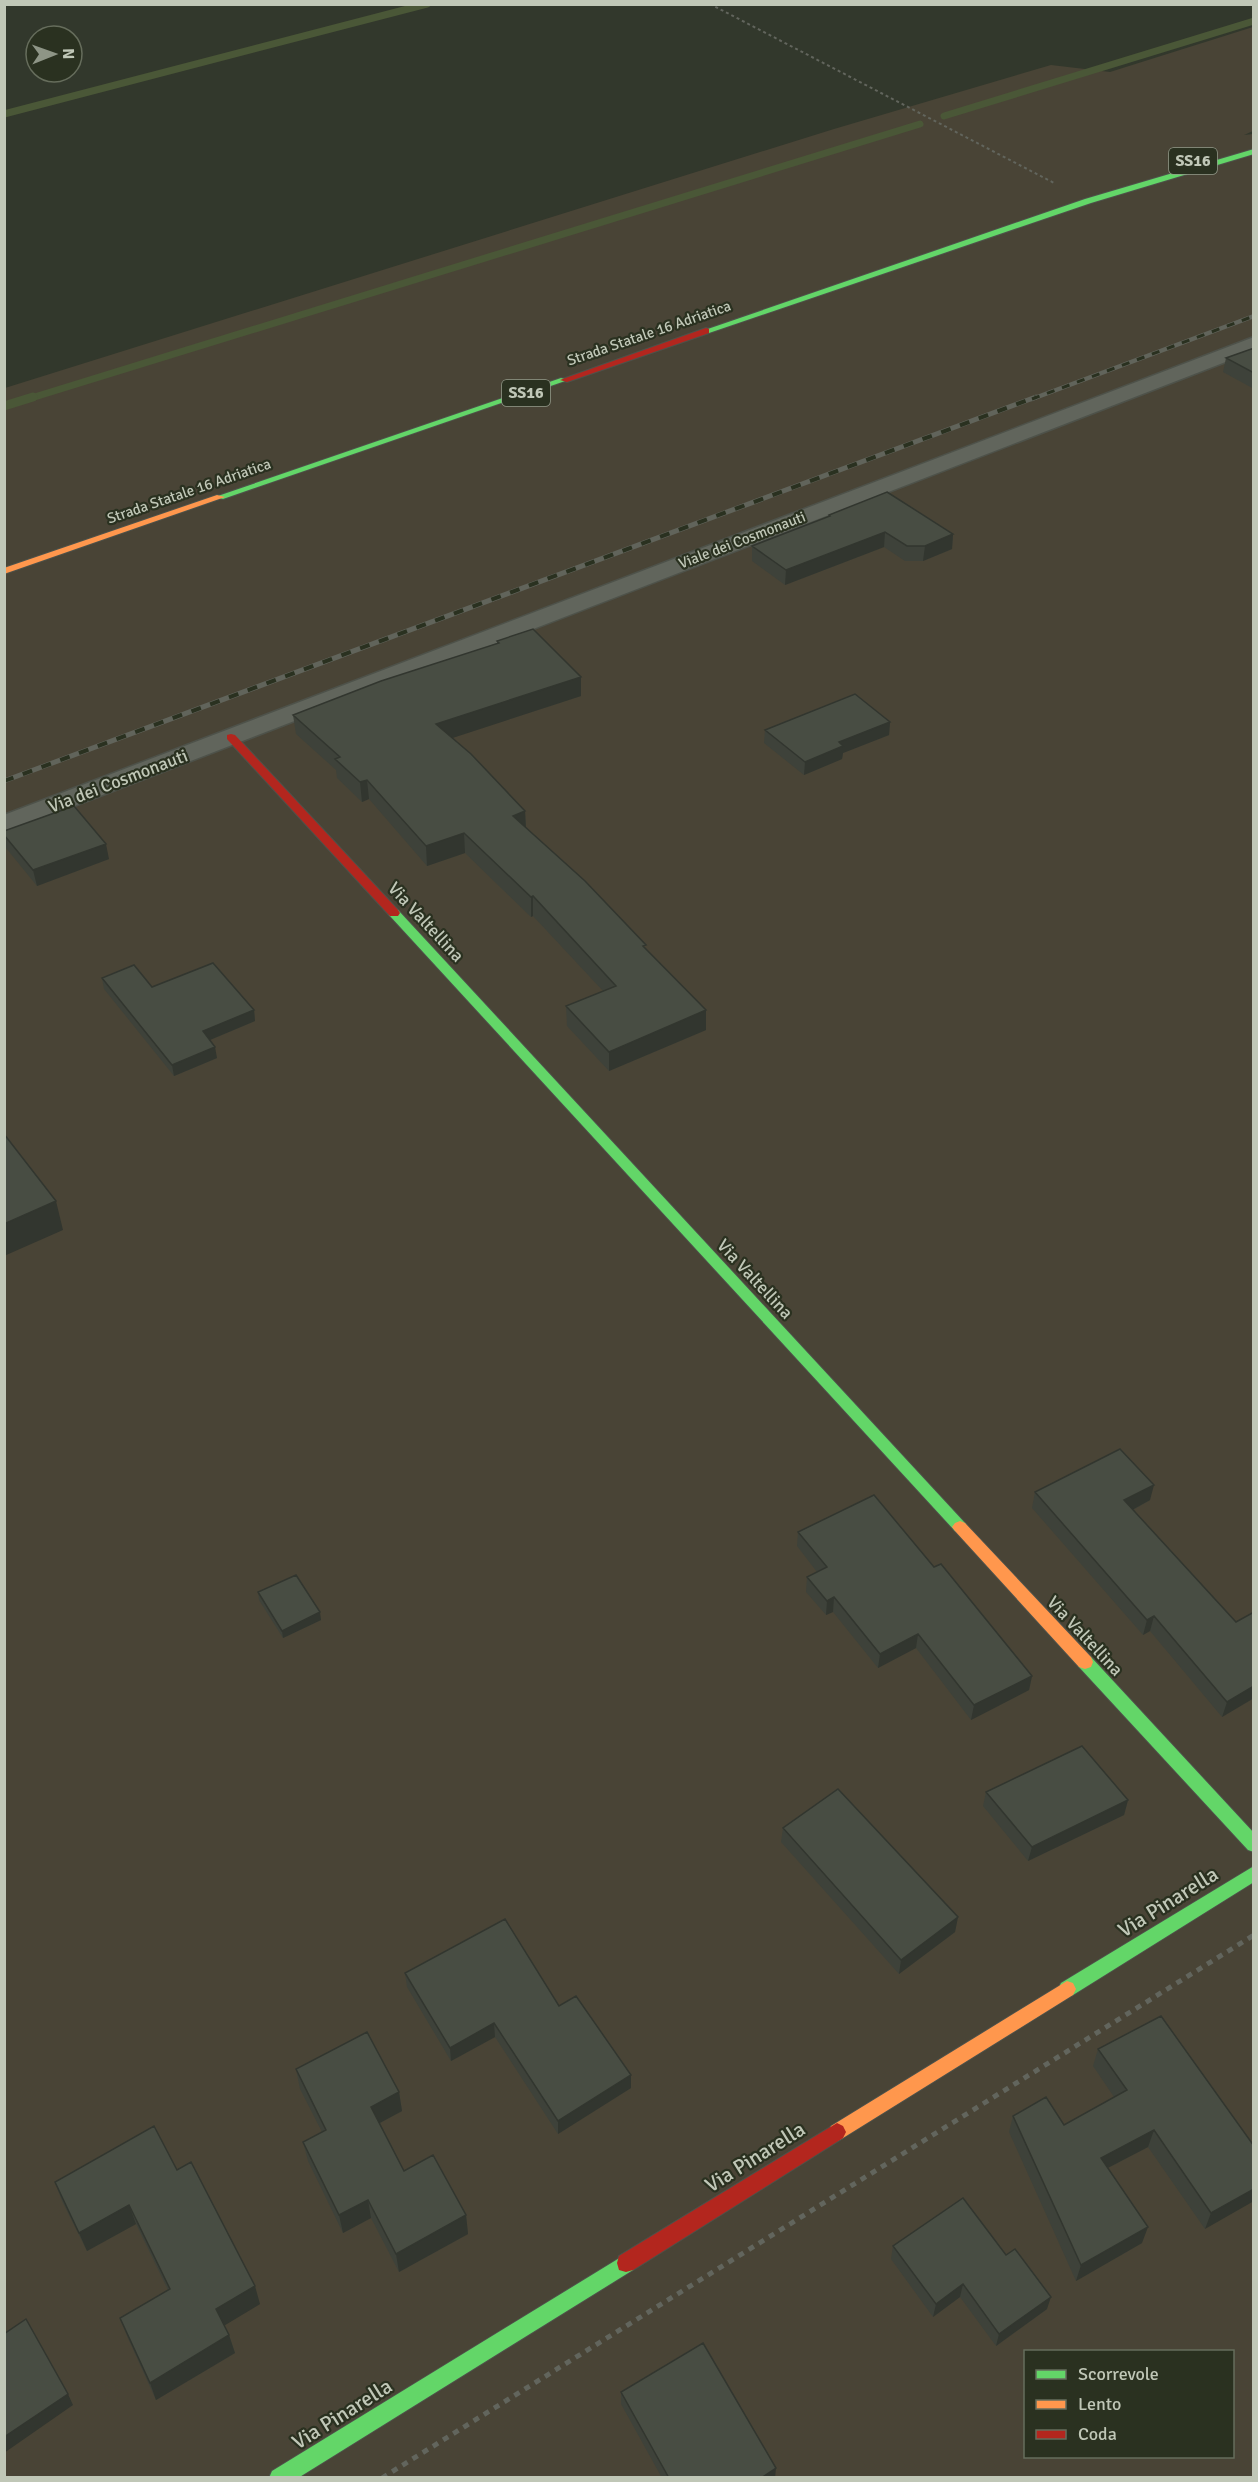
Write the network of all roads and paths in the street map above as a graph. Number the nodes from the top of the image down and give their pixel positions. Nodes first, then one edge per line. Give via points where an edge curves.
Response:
1 (710, 4) edge
2 (1254, 138) edge
3 (1254, 151) edge
4 (1134, 187) junction
5 (1088, 201) junction
6 (1254, 343) edge
7 (4, 571) edge
8 (231, 737) junction
9 (4, 825) edge
10 (1254, 1845) edge
11 (1254, 1874) edge
12 (1254, 1935) edge
13 (279, 2478) edge
14 (382, 2478) edge

1 - 5 path
2 - 4 main road, Strada Statale 16 Adriatica / SS16
3 - 4 main road, Strada Statale 16 Adriatica / SS16
4 - 5 main road, Strada Statale 16 Adriatica / SS16
5 - 7 main road, Strada Statale 16 Adriatica / SS16
6 - 8 street, Viale dei Cosmonauti
8 - 9 street, Via dei Cosmonauti
8 - 10 main road, Via Valtellina
11 - 13 main road, Via Pinarella
12 - 14 path

